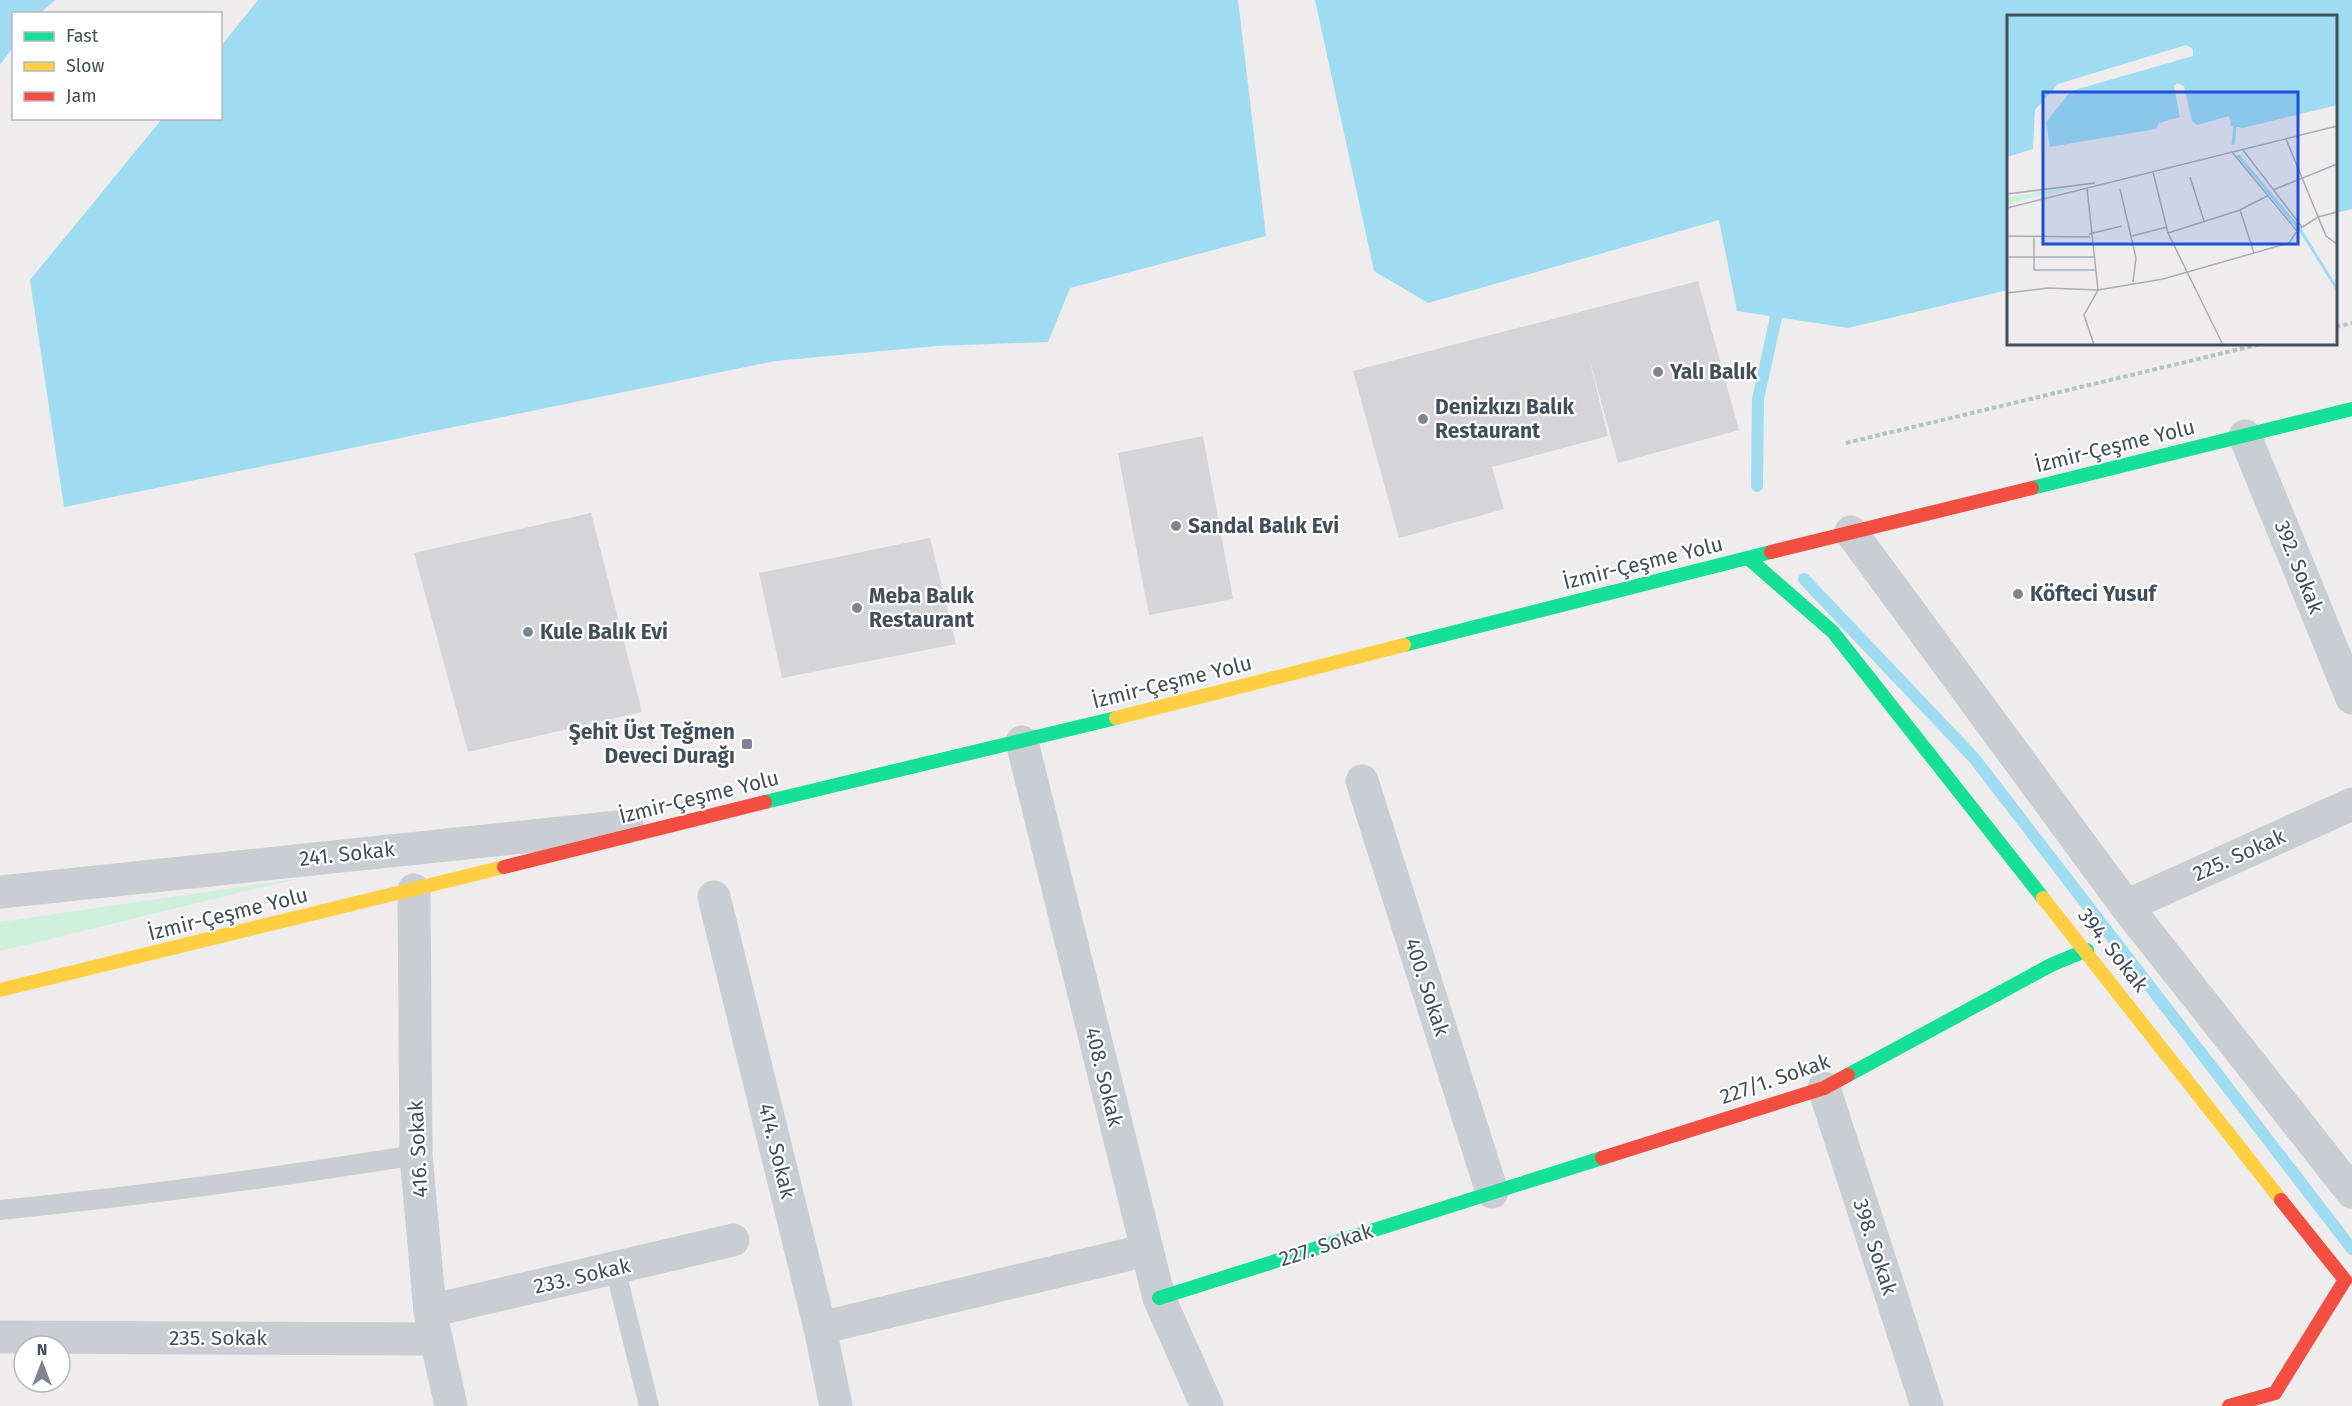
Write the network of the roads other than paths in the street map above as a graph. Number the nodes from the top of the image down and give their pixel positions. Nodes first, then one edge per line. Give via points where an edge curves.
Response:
1 (2352, 409) edge
2 (2245, 436) junction
3 (1851, 532) junction
4 (1748, 558) junction
5 (2352, 698) edge
6 (1022, 742) junction
7 (1362, 781) dead end
8 (2352, 804) edge
9 (694, 819) junction
10 (414, 890) junction
11 (0, 892) edge
12 (714, 897) dead end
13 (2126, 906) junction
14 (2087, 950) junction
15 (0, 990) edge
16 (1824, 1088) junction
17 (416, 1155) junction
18 (1492, 1192) junction
19 (2352, 1192) edge
20 (0, 1210) edge
21 (733, 1240) dead end
22 (1147, 1250) junction
23 (615, 1268) junction
24 (2348, 1277) edge
25 (1159, 1298) junction
26 (433, 1325) junction
27 (820, 1328) junction
28 (0, 1337) edge
29 (451, 1406) edge
30 (649, 1406) edge
31 (836, 1406) edge
32 (1207, 1406) edge
33 (1927, 1406) edge
34 (2229, 1406) edge

1 - 2 main road, İzmir-Çeşme Yolu
2 - 3 main road, İzmir-Çeşme Yolu
2 - 5 street, 392. Sokak
3 - 4 main road, İzmir-Çeşme Yolu
3 - 13 street
4 - 6 main road, İzmir-Çeşme Yolu
4 - 14 main road, 394. Sokak via 1833,632
6 - 9 main road, İzmir-Çeşme Yolu
6 - 22 street, 408. Sokak
7 - 18 street, 400. Sokak
8 - 13 street, 225. Sokak
9 - 10 main road, İzmir-Çeşme Yolu
9 - 11 street, 241. Sokak
10 - 15 main road, İzmir-Çeşme Yolu
10 - 17 street, 416. Sokak
12 - 27 street, 414. Sokak
13 - 19 street
14 - 16 main road, 227/1. Sokak via 2051,965
14 - 24 main road, 394. Sokak
16 - 18 main road, 227/1. Sokak
16 - 33 street, 398. Sokak
17 - 20 lane via 293,1175
17 - 26 street, 416. Sokak
18 - 25 main road, 227. Sokak
21 - 23 street, 233. Sokak
22 - 25 street, 408. Sokak
22 - 27 street
23 - 26 street, 233. Sokak
23 - 30 lane
24 - 34 main road, 394. Sokak via 2275,1393
25 - 32 street, 408. Sokak
26 - 28 street, 235. Sokak
26 - 29 street, 416. Sokak
27 - 31 street, 414. Sokak

